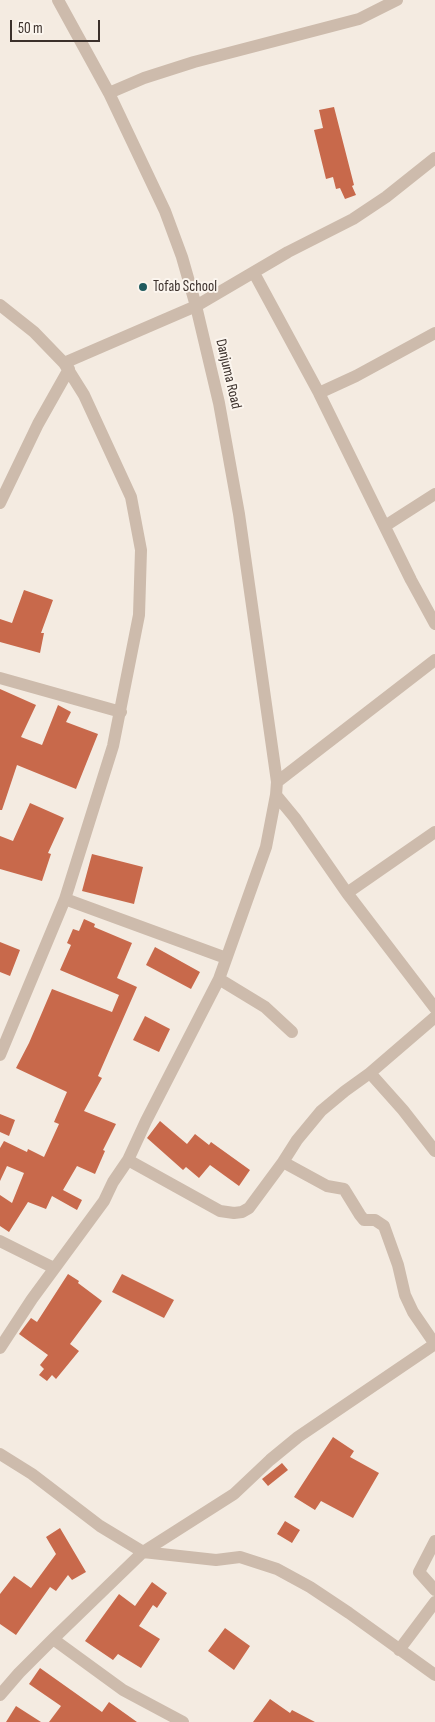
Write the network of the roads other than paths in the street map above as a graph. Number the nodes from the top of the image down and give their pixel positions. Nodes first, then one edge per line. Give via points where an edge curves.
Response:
1 (58, 0) edge
2 (397, 0) edge
3 (109, 94) junction
4 (435, 158) edge
5 (254, 273) junction
6 (0, 304) edge
7 (196, 306) junction
8 (435, 333) edge
9 (67, 366) junction
10 (319, 393) junction
11 (435, 494) edge
12 (0, 503) edge
13 (385, 526) junction
14 (435, 624) edge
15 (435, 660) edge
16 (0, 678) edge
17 (120, 712) junction
18 (277, 782) junction
19 (276, 795) junction
20 (435, 832) edge
21 (347, 893) junction
22 (65, 899) junction
23 (226, 958) junction
24 (219, 979) junction
25 (435, 1008) edge
26 (435, 1016) edge
27 (292, 1032) dead end
28 (0, 1055) edge
29 (370, 1074) junction
30 (435, 1151) edge
31 (128, 1160) junction
32 (283, 1162) junction
33 (0, 1241) edge
34 (54, 1268) junction
35 (435, 1344) edge
36 (0, 1348) edge
37 (0, 1454) edge
38 (435, 1541) edge
39 (143, 1552) junction
40 (435, 1590) edge
41 (435, 1602) edge
42 (53, 1639) junction
43 (399, 1650) junction
44 (435, 1675) edge
45 (0, 1695) edge
46 (183, 1722) edge

1 - 3 street, Danjuma Road
2 - 3 street via 359,19 194,62 144,78
3 - 7 street, Danjuma Road via 164,211
4 - 5 street via 353,219
5 - 7 street
5 - 10 street
6 - 9 street via 34,332
7 - 9 street
7 - 18 street, Danjuma Road via 219,403 239,514
8 - 10 street
9 - 12 street
9 - 17 street via 88,403 131,498 140,550 139,615
10 - 13 street
11 - 13 street
13 - 14 street
15 - 18 street
16 - 17 street
17 - 22 street via 113,746
18 - 19 street, Danjuma Road
19 - 21 street
19 - 23 street, Danjuma Road via 266,847
20 - 21 street
21 - 25 street
22 - 23 street
22 - 28 street
23 - 24 street, Danjuma Road
24 - 27 street via 266,1007
24 - 31 street, Danjuma Road
26 - 29 street
29 - 30 street
29 - 32 street via 321,1111
31 - 32 street via 220,1211 234,1213 249,1208
31 - 34 street, Danjuma Road via 104,1201
32 - 35 street via 327,1186 344,1189 364,1220 375,1220 384,1226 405,1295
33 - 34 street
34 - 36 street, Danjuma Road
35 - 39 street via 298,1437 234,1494
37 - 39 street via 100,1526
38 - 40 street via 419,1572
39 - 42 street
39 - 43 street via 216,1560 240,1557 277,1569 310,1587
41 - 43 street
42 - 45 street
42 - 46 street via 123,1690
43 - 44 street

